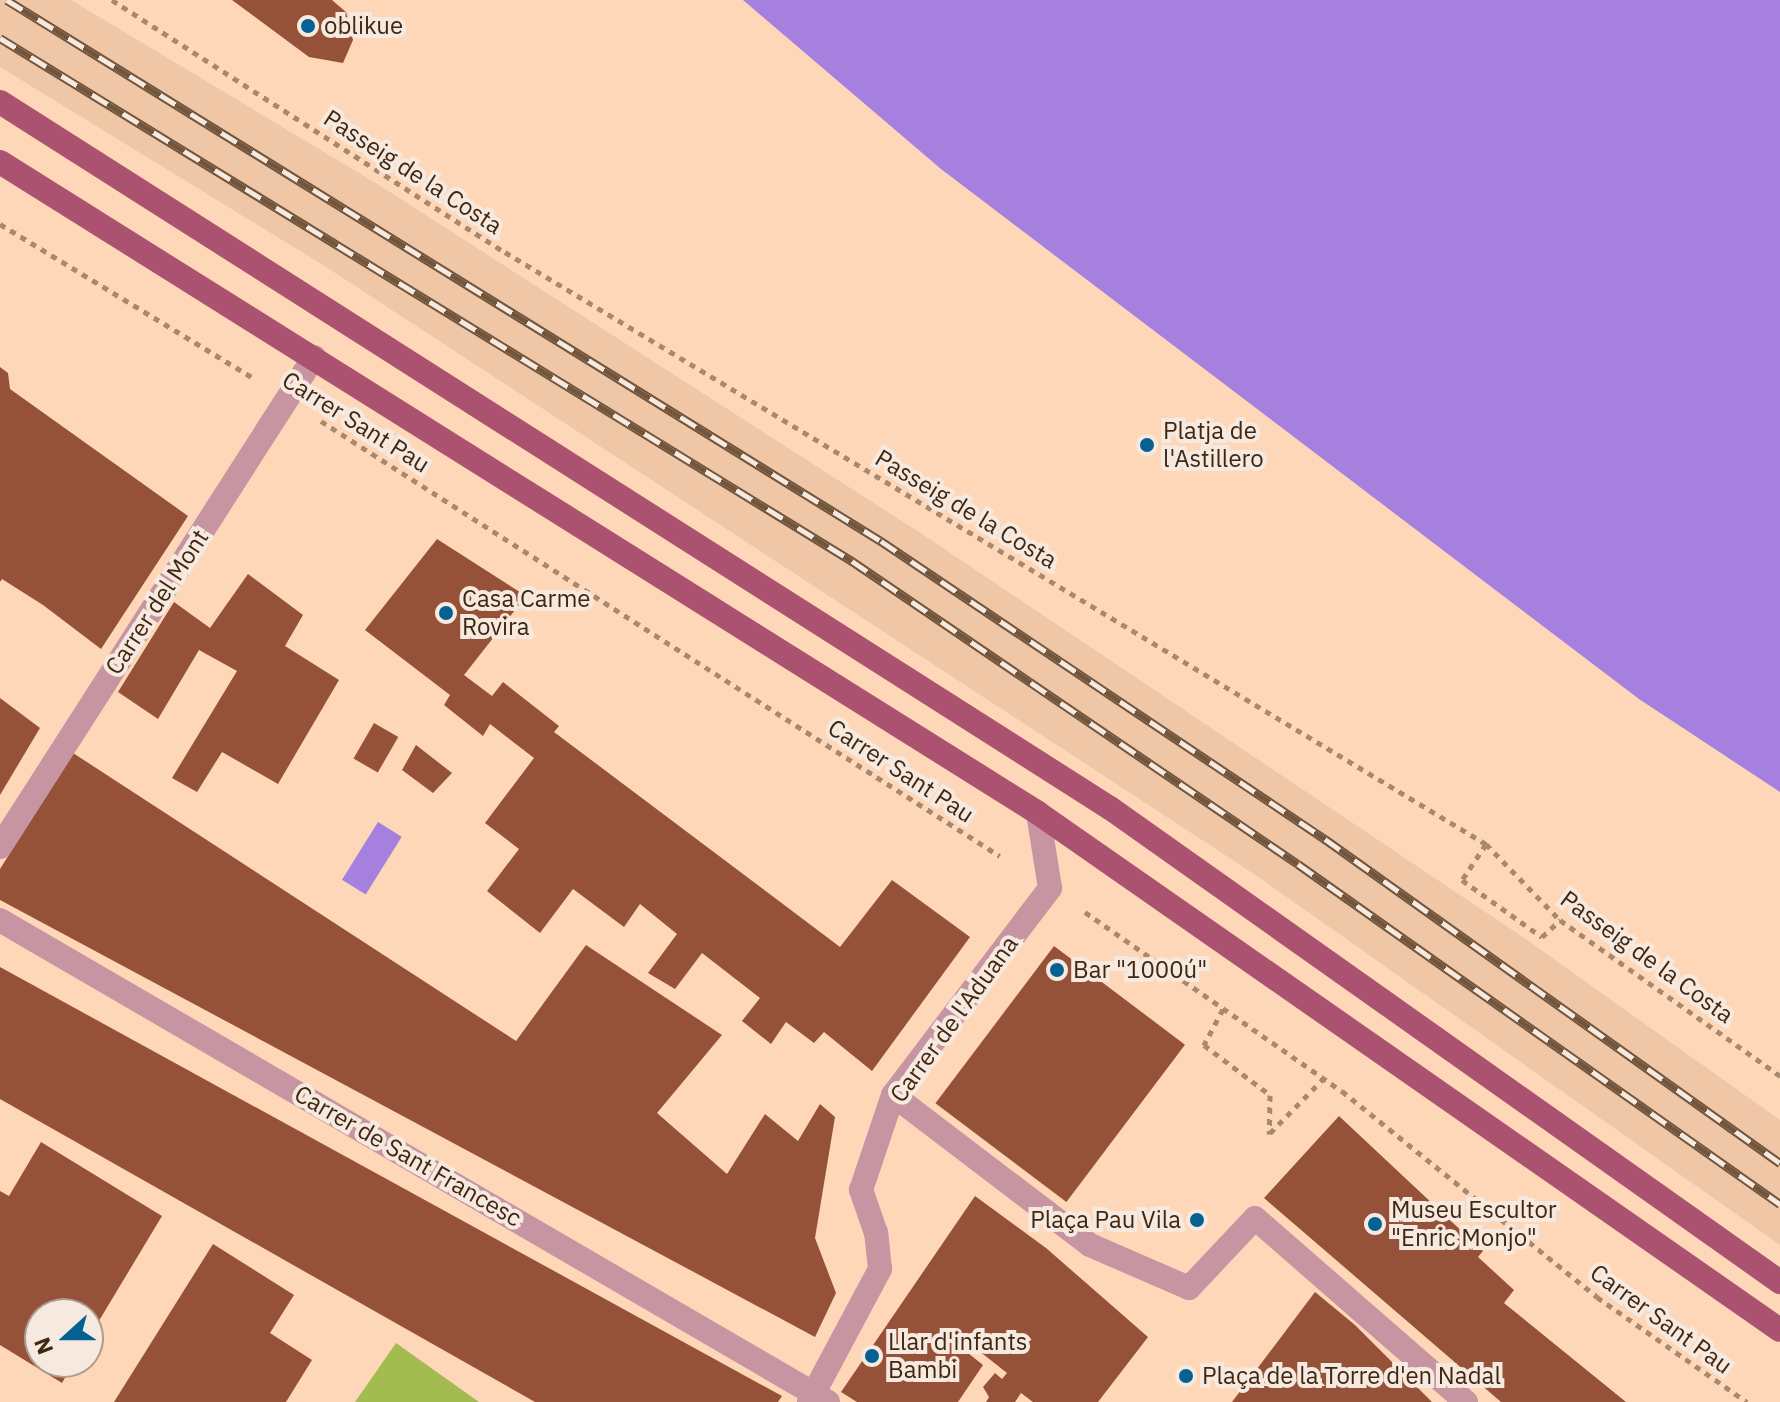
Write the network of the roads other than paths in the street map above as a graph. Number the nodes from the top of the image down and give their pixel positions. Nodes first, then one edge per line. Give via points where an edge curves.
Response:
1 (0, 102) edge
2 (0, 162) edge
3 (314, 357) junction
4 (1038, 813) junction
5 (0, 847) edge
6 (0, 920) edge
7 (893, 1095) junction
8 (1780, 1282) edge
9 (1780, 1330) edge
10 (817, 1399) edge
11 (1466, 1402) edge

1 - 8 main road via 1110,808
2 - 3 main road
3 - 4 main road
3 - 5 street, Carrer del Mont
4 - 7 street, Carrer de l'Aduana via 1050,888
4 - 9 main road
6 - 10 street, Carrer de Sant Francesc
7 - 10 street, Carrer de l'Aduana via 861,1190 876,1233 880,1269
7 - 11 street via 1090,1245 1189,1288 1255,1218

